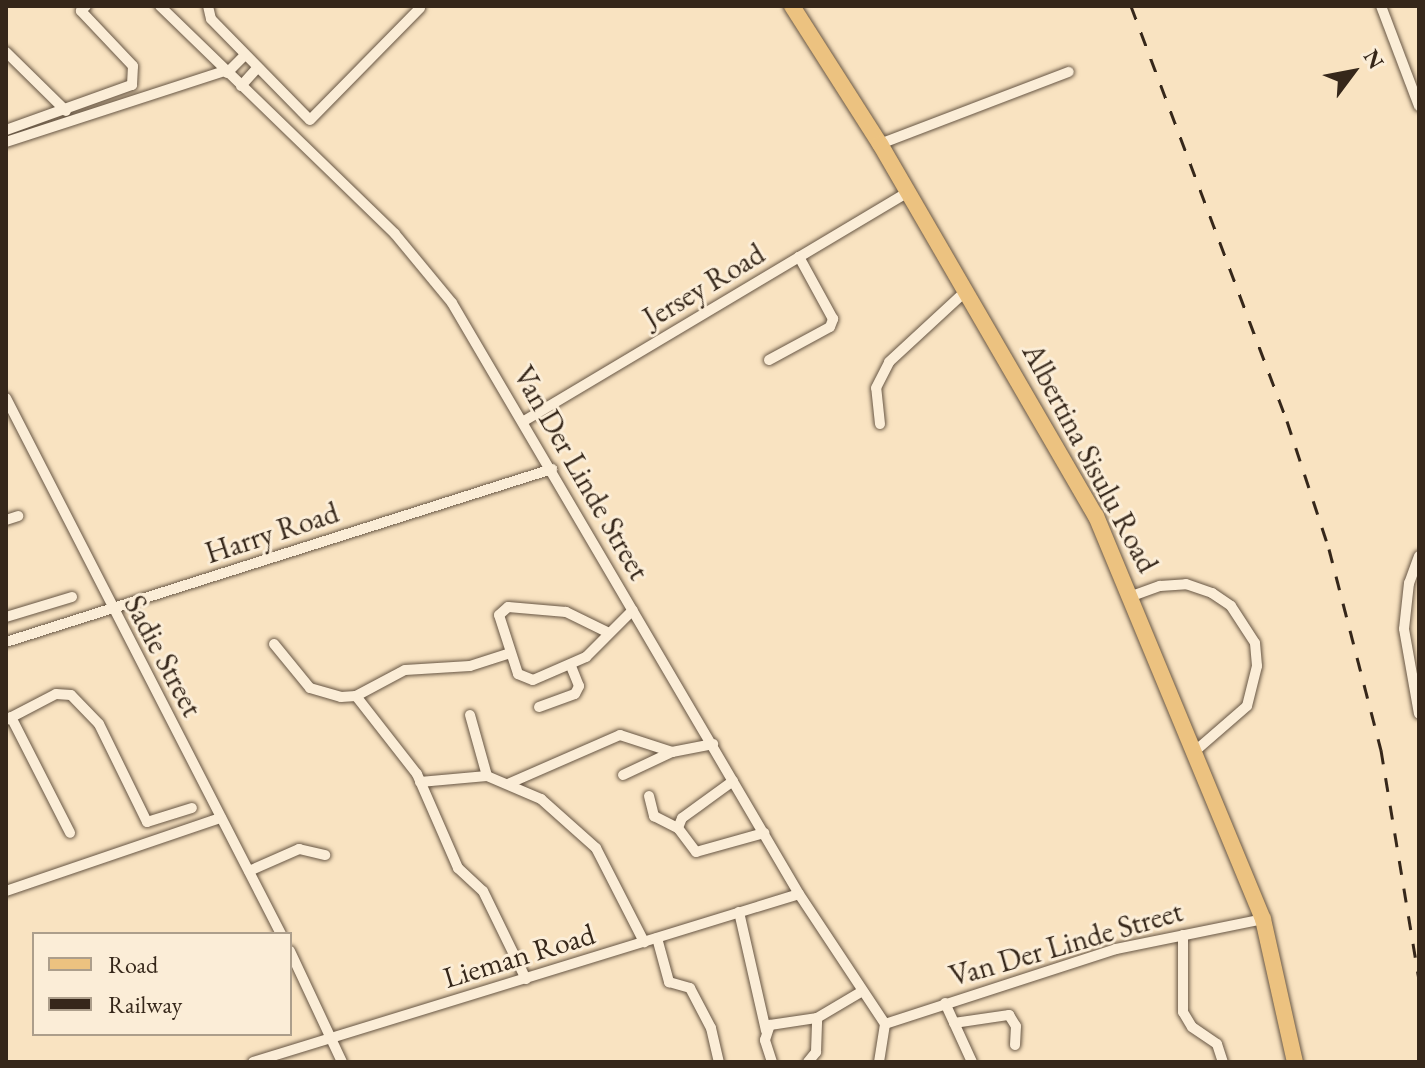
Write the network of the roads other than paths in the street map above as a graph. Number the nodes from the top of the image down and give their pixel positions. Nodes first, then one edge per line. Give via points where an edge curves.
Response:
1 (160, 6) edge
2 (208, 6) edge
3 (792, 6) edge
4 (1381, 6) edge
5 (81, 8) edge
6 (420, 8) dead end
7 (6, 52) edge
8 (245, 55) junction
9 (258, 67) junction
10 (226, 72) junction
11 (1069, 72) dead end
12 (241, 86) junction
13 (1419, 105) edge
14 (66, 111) junction
15 (6, 130) edge
16 (6, 142) edge
17 (880, 144) junction
18 (908, 192) junction
19 (799, 257) junction
20 (966, 291) junction
21 (769, 360) dead end
22 (6, 398) edge
23 (524, 421) junction
24 (880, 424) dead end
25 (552, 469) junction
26 (18, 516) dead end
27 (6, 520) edge
28 (1419, 556) edge
29 (1132, 596) junction
30 (72, 597) dead end
31 (112, 610) junction
32 (633, 610) junction
33 (6, 617) edge
34 (607, 632) junction
35 (6, 642) edge
36 (274, 644) dead end
37 (508, 654) junction
38 (571, 666) junction
39 (356, 696) junction
40 (539, 707) dead end
41 (1419, 714) edge
42 (470, 715) dead end
43 (8, 718) edge
44 (713, 744) junction
45 (1195, 751) junction
46 (672, 752) junction
47 (623, 775) dead end
48 (487, 776) junction
49 (733, 781) junction
50 (420, 782) junction
51 (510, 783) junction
52 (649, 796) dead end
53 (192, 808) dead end
54 (221, 818) junction
55 (678, 828) junction
56 (70, 833) dead end
57 (764, 833) junction
58 (325, 855) dead end
59 (249, 871) junction
60 (6, 891) edge
61 (799, 894) junction
62 (739, 912) junction
63 (1263, 919) junction
64 (280, 932) edge
65 (1183, 935) junction
66 (657, 938) junction
67 (644, 942) junction
68 (292, 955) edge
69 (526, 979) junction
70 (861, 992) junction
71 (945, 1003) junction
72 (817, 1018) junction
73 (954, 1023) junction
74 (885, 1024) junction
75 (766, 1031) junction
76 (334, 1037) junction
77 (1015, 1045) dead end
78 (253, 1062) edge
79 (342, 1062) edge
80 (719, 1062) edge
81 (772, 1062) edge
82 (808, 1062) edge
83 (879, 1062) edge
84 (972, 1062) edge
85 (1223, 1062) edge
86 (1295, 1062) edge

1 - 10 street, Van Der Linde Street
2 - 8 street via 211,19
3 - 17 main road, Albertina Sisulu Road
4 - 13 street
5 - 14 street via 133,66 135,80 124,92
6 - 9 street via 310,120
7 - 14 street
8 - 9 street
8 - 10 street
9 - 12 street
10 - 12 street, Van Der Linde Street
10 - 16 street
11 - 17 street
12 - 23 street, Van Der Linde Street via 424,266
14 - 15 street
17 - 18 main road, Albertina Sisulu Road
18 - 19 street, Jersey Road
18 - 20 main road, Albertina Sisulu Road
19 - 21 street via 833,319 830,327
19 - 23 street, Jersey Road
20 - 24 street via 889,362 876,388
20 - 29 main road, Albertina Sisulu Road via 1096,516
22 - 31 street, Sadie Street
23 - 25 street, Van Der Linde Street
25 - 31 street, Harry Road
25 - 32 street, Van Der Linde Street
26 - 27 street
28 - 41 street via 1409,583 1404,629
29 - 45 main road, Albertina Sisulu Road
29 - 45 street via 1186,584 1212,593 1231,606 1255,643 1257,666 1247,706
30 - 33 street
31 - 35 street, Harry Road
31 - 54 street, Sadie Street
32 - 34 street
32 - 44 street, Van Der Linde Street
34 - 37 street via 573,613 508,607 500,611 499,621
34 - 38 street
36 - 39 street via 310,688
37 - 38 street via 518,674 529,680
37 - 39 street via 470,666 405,670
38 - 40 street via 579,686 575,694
39 - 50 street via 380,721
42 - 48 street
43 - 53 street via 56,694 71,695 99,724 147,822
43 - 56 street
44 - 46 street
44 - 49 street, Van Der Linde Street
45 - 63 main road, Albertina Sisulu Road
46 - 47 street
46 - 51 street via 620,735
48 - 50 street
48 - 51 street
49 - 55 street via 682,818
49 - 57 street, Van Der Linde Street
50 - 69 street via 458,868 489,902
51 - 67 street via 582,831
52 - 55 street via 654,816
54 - 59 street, Sadie Street
54 - 60 street
55 - 57 street via 696,852
57 - 61 street, Van Der Linde Street
58 - 59 street via 299,849
59 - 64 street, Sadie Street
61 - 62 street, Lieman Road
61 - 70 street, Van Der Linde Street
62 - 66 street, Lieman Road
62 - 75 street
63 - 65 street, Van Der Linde Street
63 - 86 main road, Albertina Sisulu Road
65 - 71 street, Van Der Linde Street via 1116,949
65 - 85 street via 1183,1012 1192,1027 1217,1044
66 - 67 street, Lieman Road
66 - 80 street via 669,982 690,988 711,1028
67 - 69 street, Lieman Road
68 - 76 street
69 - 76 street, Lieman Road
70 - 72 street
70 - 74 street, Van Der Linde Street
71 - 73 street
71 - 74 street, Van Der Linde Street
72 - 75 street via 777,1021
72 - 82 street via 816,1052
73 - 77 street via 1009,1015
73 - 84 street
74 - 83 street
75 - 81 street
76 - 78 street, Lieman Road
76 - 79 street

